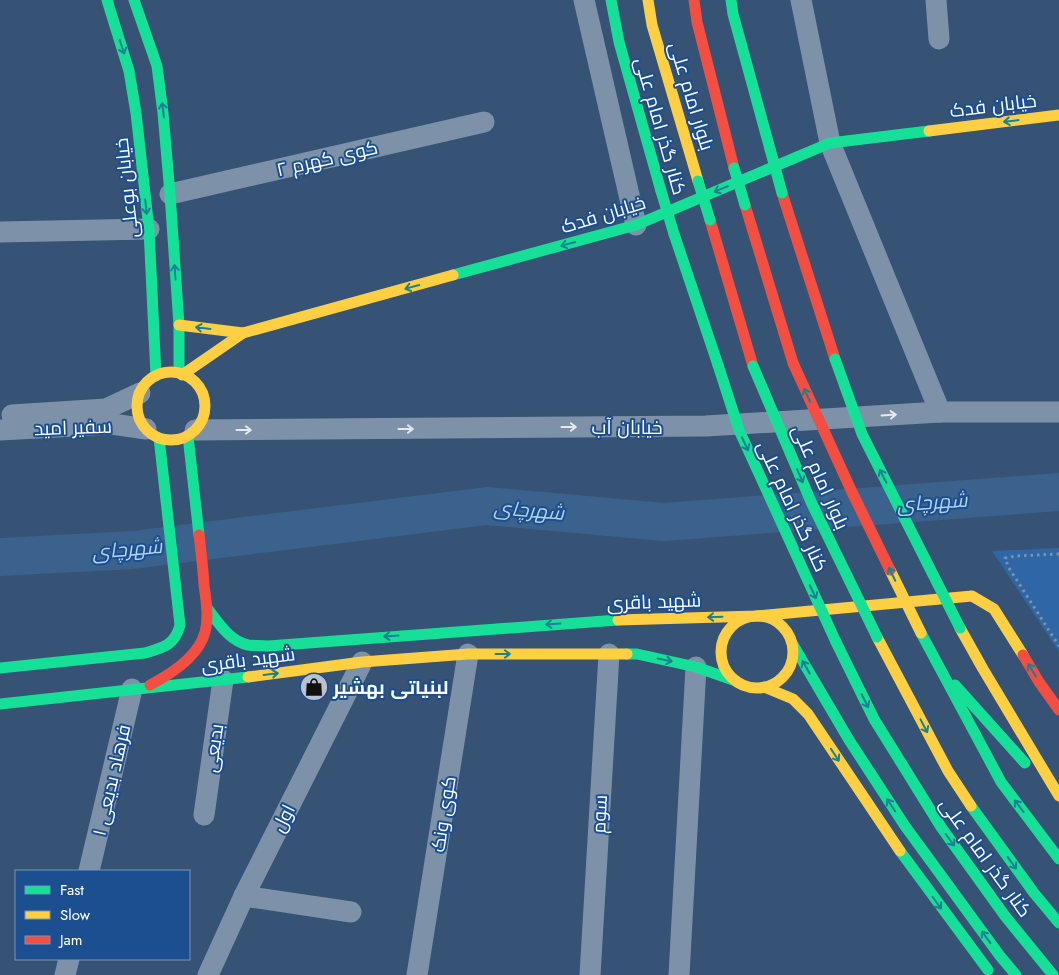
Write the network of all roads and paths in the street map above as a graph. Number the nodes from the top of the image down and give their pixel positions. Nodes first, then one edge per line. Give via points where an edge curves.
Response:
1 (107, 0) edge
2 (134, 0) edge
3 (584, 0) edge
4 (611, 0) edge
5 (648, 0) edge
6 (694, 0) edge
7 (731, 0) edge
8 (801, 0) edge
9 (936, 0) edge
10 (939, 39) dead end
11 (1059, 115) edge
12 (484, 122) dead end
13 (830, 143) junction
14 (170, 194) junction
15 (636, 225) junction
16 (148, 229) junction
17 (0, 232) edge
18 (179, 325) junction
19 (243, 333) junction
20 (181, 374) junction
21 (156, 376) junction
22 (140, 393) junction
23 (940, 412) junction
24 (1059, 412) edge
25 (0, 415) edge
26 (0, 430) edge
27 (153, 433) junction
28 (192, 433) junction
29 (1059, 554) edge
30 (207, 608) junction
31 (756, 616) junction
32 (792, 643) junction
33 (1059, 646) edge
34 (468, 654) junction
35 (609, 654) junction
36 (362, 662) junction
37 (938, 666) junction
38 (696, 667) junction
39 (0, 668) edge
40 (223, 680) junction
41 (736, 681) junction
42 (764, 687) junction
43 (139, 689) junction
44 (0, 704) edge
45 (1059, 710) edge
46 (1059, 796) edge
47 (1059, 801) edge
48 (204, 815) dead end
49 (1059, 859) edge
50 (89, 870) edge
51 (244, 896) junction
52 (351, 912) dead end
53 (1059, 923) edge
54 (68, 960) edge
55 (65, 975) edge
56 (208, 975) edge
57 (417, 975) edge
58 (590, 975) edge
59 (679, 975) edge
60 (992, 975) edge
61 (1016, 975) edge
62 (1053, 975) edge

1 -> 16 main road, خیابان بوعلی via 129,71
14 -> 2 main road via 156,66
3 - 15 street
4 -> 62 main road, کنار گذر امام علی, bridge via 619,42 661,191 739,430 874,719 941,827 1005,916
5 -> 53 main road, بلوار امام علی, bridge via 652,25 753,366 812,504 948,771
37 -> 6 main road, بلوار امام علی, bridge via 792,363 734,168
46 -> 7 main road, bridge via 982,669 862,434 782,193
8 - 13 street
9 - 10 street
11 -> 13 main road, خیابان فدک
12 - 14 street, کوی کهرم ۲
13 -> 15 main road, خیابان فدک
13 - 23 street
18 -> 14 main road
15 -> 19 main road, خیابان فدک
16 - 17 street
16 - 21 main road, خیابان بوعلی
19 -> 18 main road, خیابان فدک
18 - 20 main road
19 - 20 main road, خیابان فدک
20 - 21 main road via 171,372
20 - 28 main road via 193,381 205,401 203,417
21 - 22 main road
22 - 25 street, سفیر امید via 106,408
22 - 27 main road via 139,416
23 - 24 street, خیابان آب
28 -> 23 street, خیابان آب via 706,426
26 - 27 street, سفیر امید via 112,424
27 - 28 main road via 170,440
27 - 39 main road via 179,632 168,646 145,653
28 - 30 main road
29 - 33 path via 1004,558
31 -> 30 main road, شهید باقری via 605,620 268,646 246,644 230,636
30 - 43 main road via 204,634 197,648 173,671
31 - 32 main road via 768,617 778,623
31 - 41 main road via 733,624 722,643 723,664
45 -> 31 main road, شهید باقری via 994,609 972,596
32 - 42 main road via 790,666 775,683
61 -> 32 main road via 904,826
34 -> 35 main road, شهید باقری
34 - 36 main road, شهید باقری
34 - 57 street, کوی ونک
35 -> 38 main road, شهید باقری via 637,654
35 - 58 street, سوم
40 -> 36 main road, شهید باقری
36 - 51 street, اول
37 - 47 main road
49 -> 37 main road, بلوار امام علی via 1001,782
38 - 41 main road, شهید باقری
38 - 59 street
40 - 43 main road, شهید باقری
40 - 48 street, بدیعی
41 - 42 main road via 745,686
42 -> 60 main road via 793,699 808,714 891,840
43 - 44 main road, شهید باقری
43 - 50 street, فرهاد بدیعی ۱
51 - 52 street
51 - 56 street, اول
54 - 55 street

